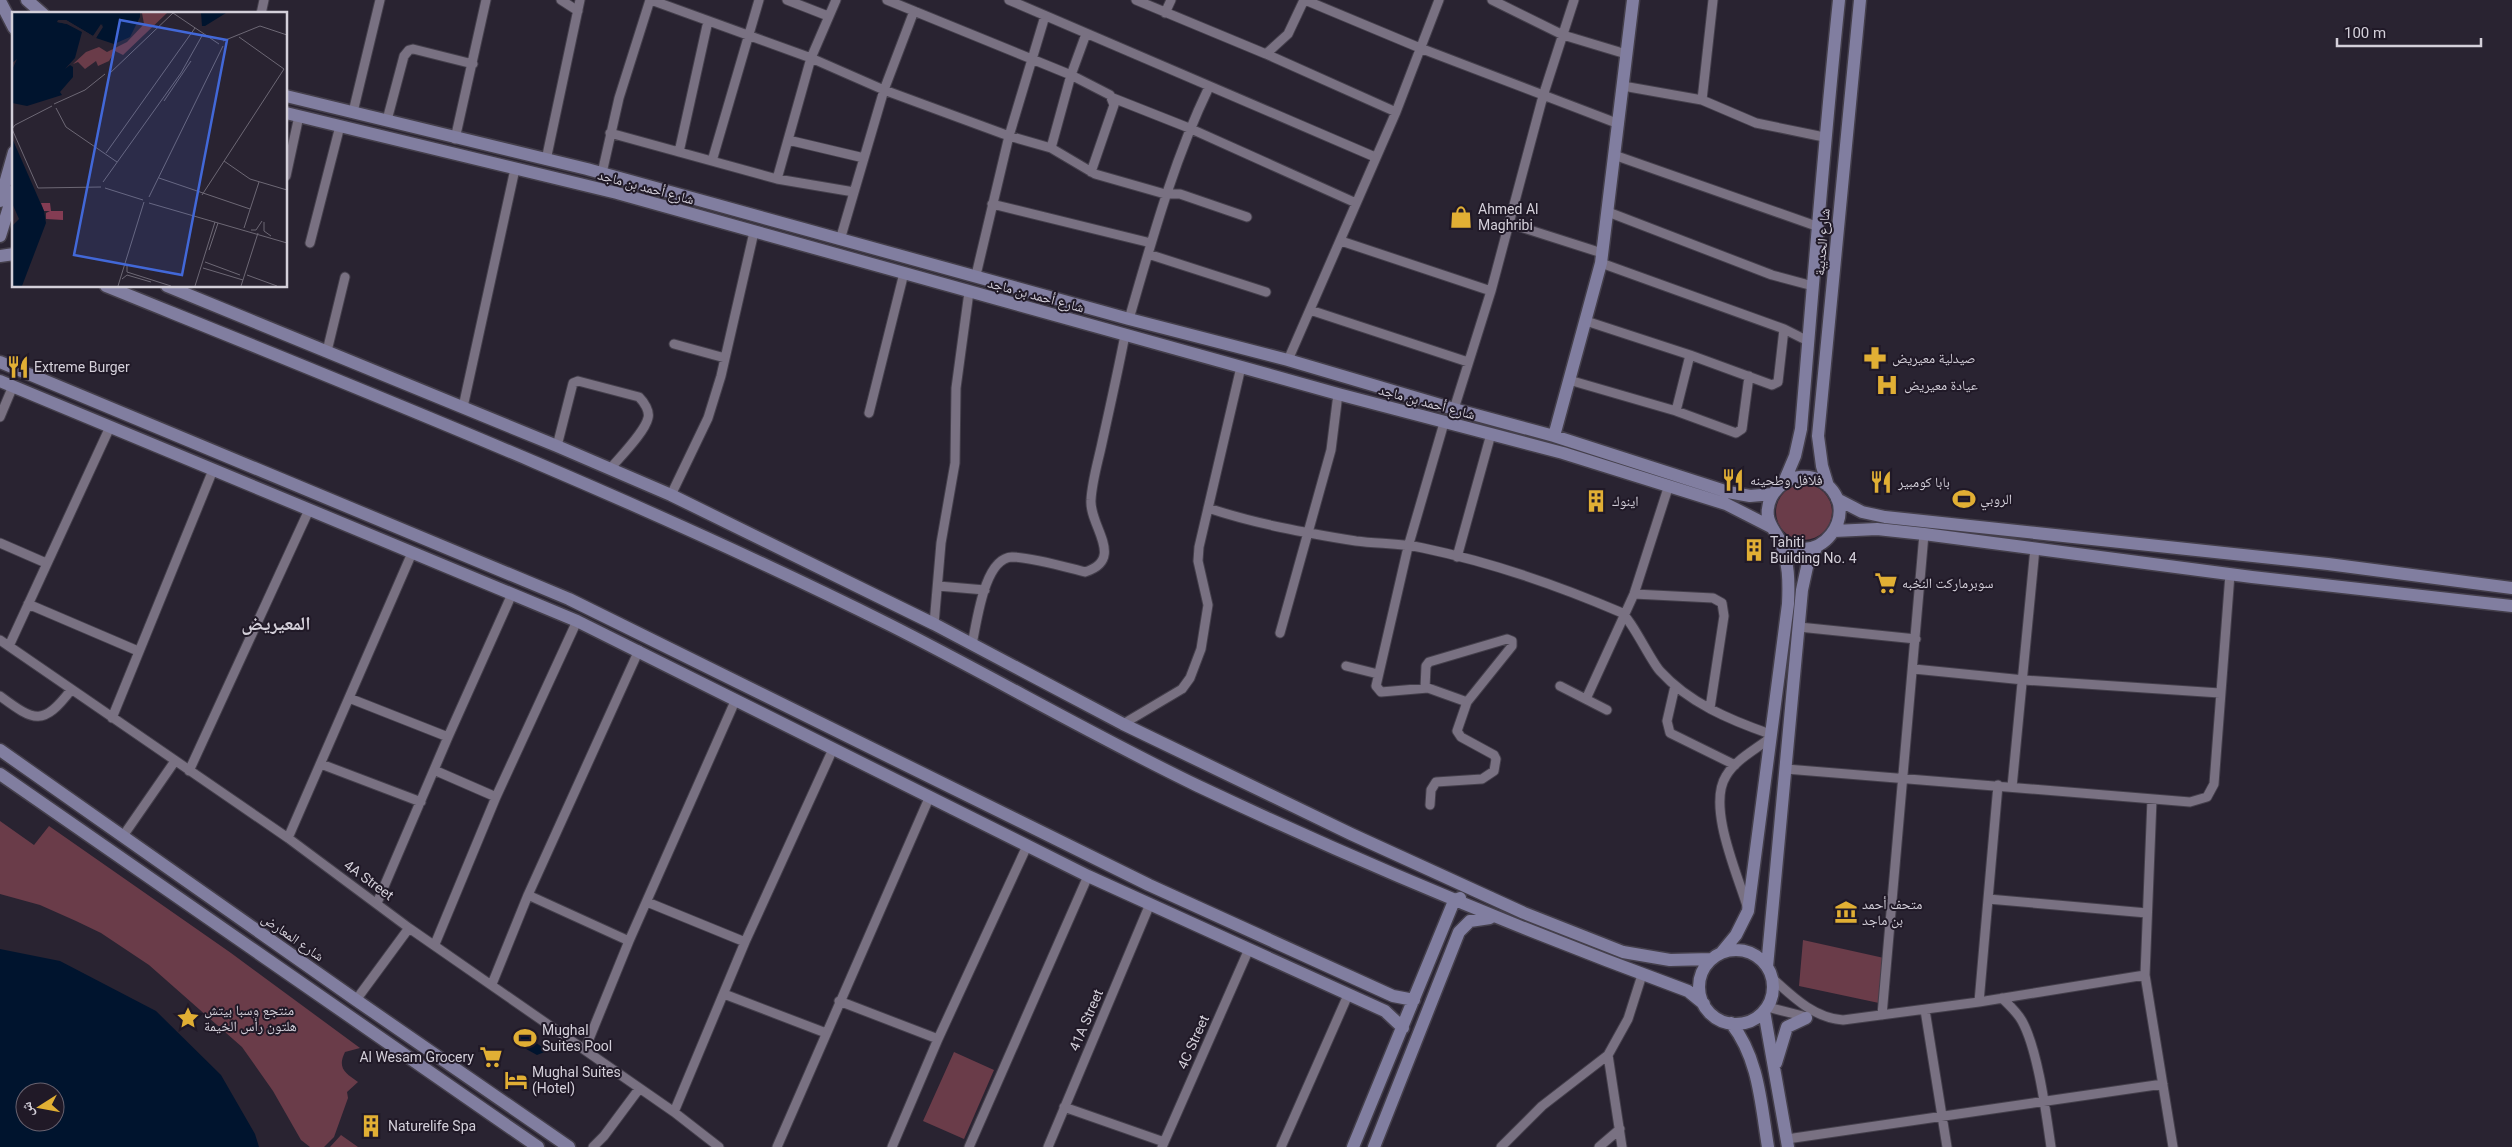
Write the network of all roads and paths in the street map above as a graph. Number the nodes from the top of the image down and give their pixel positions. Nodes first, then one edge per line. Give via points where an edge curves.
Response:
1 (380, 0) edge
2 (486, 0) edge
3 (561, 0) edge
4 (580, 0) edge
5 (650, 0) edge
6 (759, 0) edge
7 (787, 0) edge
8 (836, 0) edge
9 (887, 0) edge
10 (1009, 0) edge
11 (1136, 0) edge
12 (1171, 0) edge
13 (1305, 0) edge
14 (1439, 0) edge
15 (1492, 0) edge
16 (1574, 0) edge
17 (1633, 0) edge
18 (1713, 0) edge
19 (1838, 0) edge
20 (1860, 0) edge
21 (0, 1) edge
22 (1021, 3) edge
23 (578, 11) junction
24 (914, 11) junction
25 (1166, 13) junction
26 (828, 16) junction
27 (1045, 16) junction
28 (708, 20) junction
29 (12, 24) edge
30 (1086, 34) junction
31 (748, 35) junction
32 (1563, 35) junction
33 (1420, 48) junction
34 (1266, 54) junction
35 (1626, 54) junction
36 (811, 58) junction
37 (1030, 60) junction
38 (473, 64) junction
39 (1072, 75) junction
40 (1623, 86) junction
41 (1209, 88) junction
42 (884, 90) junction
43 (288, 96) edge
44 (1543, 96) junction
45 (1113, 98) junction
46 (1702, 100) junction
47 (354, 112) junction
48 (1396, 112) junction
49 (292, 115) edge
50 (387, 120) junction
51 (1619, 124) junction
52 (340, 126) junction
53 (1189, 128) junction
54 (610, 133) junction
55 (1009, 136) junction
56 (1824, 137) junction
57 (456, 139) junction
58 (788, 140) junction
59 (1051, 148) junction
60 (679, 152) junction
61 (1614, 155) junction
62 (288, 156) edge
63 (864, 158) junction
64 (1375, 158) junction
65 (12, 159) edge
66 (546, 160) junction
67 (712, 161) junction
68 (515, 169) junction
69 (1091, 172) junction
70 (602, 173) junction
71 (777, 179) junction
72 (854, 192) junction
73 (1165, 194) junction
74 (12, 198) edge
75 (0, 201) edge
76 (1356, 203) junction
77 (992, 204) junction
78 (1608, 212) junction
79 (7, 214) edge
80 (1247, 218) dead end
81 (1508, 223) junction
82 (1819, 227) junction
83 (754, 232) junction
84 (0, 236) edge
85 (840, 240) junction
86 (1340, 241) junction
87 (310, 243) dead end
88 (1151, 243) junction
89 (1148, 254) junction
90 (1601, 258) junction
91 (904, 273) junction
92 (976, 275) junction
93 (345, 277) dead end
94 (1814, 286) junction
95 (111, 288) edge
96 (172, 288) edge
97 (1491, 291) junction
98 (969, 292) junction
99 (1266, 292) dead end
100 (1310, 310) junction
101 (1129, 319) junction
102 (1586, 321) junction
103 (1784, 328) junction
104 (1125, 335) junction
105 (1808, 341) junction
106 (674, 344) dead end
107 (327, 352) junction
108 (1690, 355) junction
109 (725, 358) junction
110 (1288, 360) junction
111 (0, 362) edge
112 (1468, 362) junction
113 (1241, 367) junction
114 (1748, 376) junction
115 (1569, 380) junction
116 (0, 381) edge
117 (14, 386) junction
118 (1338, 394) junction
119 (463, 407) junction
120 (1454, 409) junction
121 (1676, 411) junction
122 (869, 412) dead end
123 (0, 417) edge
124 (1444, 423) junction
125 (110, 427) junction
126 (1491, 434) junction
127 (1554, 436) junction
128 (557, 446) junction
129 (610, 469) junction
130 (213, 470) junction
131 (1784, 482) junction
132 (1669, 485) junction
133 (1828, 486) junction
134 (1773, 494) junction
135 (671, 496) junction
136 (1838, 499) junction
137 (1208, 508) junction
138 (309, 510) junction
139 (1771, 527) junction
140 (1834, 531) junction
141 (1307, 532) junction
142 (1924, 534) junction
143 (1779, 539) junction
144 (0, 543) edge
145 (1817, 546) junction
146 (1408, 547) junction
147 (2034, 548) junction
148 (412, 553) junction
149 (1457, 557) junction
150 (46, 563) junction
151 (2230, 574) junction
152 (938, 586) junction
153 (2512, 588) edge
154 (984, 590) junction
155 (512, 594) junction
156 (1634, 594) junction
157 (28, 604) junction
158 (2512, 606) edge
159 (1623, 613) junction
160 (577, 621) junction
161 (934, 624) junction
162 (1799, 627) junction
163 (1280, 633) dead end
164 (1916, 639) junction
165 (0, 640) edge
166 (972, 644) junction
167 (9, 646) junction
168 (639, 650) junction
169 (138, 651) junction
170 (1346, 666) dead end
171 (1914, 669) junction
172 (1378, 674) junction
173 (2024, 680) junction
174 (1560, 686) dead end
175 (1675, 686) junction
176 (1425, 688) junction
177 (72, 690) junction
178 (2220, 693) junction
179 (0, 696) edge
180 (349, 698) junction
181 (736, 699) junction
182 (1586, 699) junction
183 (1467, 702) junction
184 (1710, 708) junction
185 (1607, 710) dead end
186 (112, 718) junction
187 (1123, 724) junction
188 (1770, 736) junction
189 (448, 737) junction
190 (833, 749) junction
191 (0, 750) edge
192 (175, 761) junction
193 (321, 764) junction
194 (1735, 765) junction
195 (1786, 769) junction
196 (434, 770) junction
197 (189, 771) junction
198 (0, 774) edge
199 (1903, 779) junction
200 (1998, 785) junction
201 (2012, 787) junction
202 (930, 796) junction
203 (496, 797) junction
204 (2152, 799) junction
205 (421, 802) junction
206 (1430, 806) dead end
207 (123, 836) junction
208 (288, 838) junction
209 (1026, 846) junction
210 (1088, 876) junction
211 (528, 895) junction
212 (1988, 900) junction
213 (1454, 901) junction
214 (647, 902) junction
215 (377, 903) junction
216 (1150, 904) junction
217 (1748, 910) junction
218 (1524, 913) junction
219 (2148, 913) junction
220 (1493, 918) junction
221 (409, 928) junction
222 (629, 941) junction
223 (745, 942) junction
224 (435, 944) junction
225 (1249, 949) junction
226 (1434, 951) junction
227 (1717, 956) junction
228 (1770, 972) junction
229 (1642, 975) junction
230 (2145, 975) junction
231 (1313, 978) junction
232 (492, 984) junction
233 (1367, 984) junction
234 (724, 994) junction
235 (1348, 995) junction
236 (2002, 998) junction
237 (356, 1000) junction
238 (1414, 1000) junction
239 (840, 1001) junction
240 (1979, 1002) junction
241 (1704, 1004) junction
242 (1430, 1006) junction
243 (1765, 1009) junction
244 (1925, 1010) junction
245 (1882, 1015) junction
246 (1822, 1016) junction
247 (1806, 1018) junction
248 (1731, 1023) junction
249 (1403, 1028) junction
250 (826, 1033) junction
251 (938, 1040) junction
252 (585, 1050) junction
253 (1608, 1055) junction
254 (1385, 1066) junction
255 (1774, 1068) junction
256 (2163, 1084) junction
257 (639, 1089) junction
258 (2044, 1101) junction
259 (1064, 1107) junction
260 (674, 1112) junction
261 (1942, 1117) junction
262 (1620, 1129) junction
263 (604, 1136) junction
264 (1787, 1143) edge
265 (1163, 1145) edge
266 (538, 1147) edge
267 (569, 1147) edge
268 (593, 1147) edge
269 (602, 1147) edge
270 (719, 1147) edge
271 (776, 1147) edge
272 (892, 1147) edge
273 (969, 1147) edge
274 (1048, 1147) edge
275 (1281, 1147) edge
276 (1353, 1147) edge
277 (1358, 1147) edge
278 (1374, 1147) edge
279 (1501, 1147) edge
280 (1599, 1147) edge
281 (1622, 1147) edge
282 (1768, 1147) edge
283 (1947, 1147) edge
284 (2051, 1147) edge
285 (2173, 1147) edge

1 - 47 street
2 - 38 street
3 - 23 street
4 - 23 street
5 - 28 street
5 - 54 street
6 - 31 street
7 - 26 street
8 - 26 street
9 - 24 street
10 - 22 street
11 - 25 street
12 - 25 street
13 - 33 street
13 - 34 street via 1288,34
14 - 33 street
15 - 32 street
16 - 32 street
17 - 35 street
18 - 46 street
19 - 56 street, شارع الحديبة
20 - 133 street, شارع الحديبة via 1818,436
21 - 29 street
22 - 27 street
23 - 66 street
24 - 37 street
24 - 42 street
25 - 34 street
26 - 36 street
27 - 30 street
27 - 37 street
28 - 31 street
28 - 60 street
30 - 39 street
30 - 41 street
31 - 36 street
31 - 67 street
32 - 35 street
32 - 44 street
33 - 44 street
33 - 48 street
34 - 48 street
35 - 40 street
36 - 42 street
36 - 58 street
37 - 39 street
37 - 55 street
38 - 50 street via 414,48 409,50 404,56
38 - 57 street
39 - 45 street
39 - 59 street
40 - 46 street
40 - 51 street
41 - 53 street
41 - 64 street
42 - 55 street
42 - 63 street
43 - 47 street, شارع أحمد بن ماجد
44 - 51 street
44 - 81 street
45 - 53 street
45 - 69 street via 1114,105
46 - 56 street via 1756,123
47 - 50 street, شارع أحمد بن ماجد
48 - 64 street
49 - 52 street, شارع أحمد بن ماجد
49 - 62 street
50 - 57 street, شارع أحمد بن ماجد
51 - 61 street
52 - 68 street, شارع أحمد بن ماجد
52 - 87 street
53 - 73 street
53 - 76 street
54 - 60 street
54 - 70 street
55 - 59 street
55 - 77 street
56 - 82 street, شارع الحديبة
57 - 66 street, شارع أحمد بن ماجد
58 - 63 street
58 - 71 street
59 - 69 street
60 - 67 street
61 - 78 street
61 - 82 street
63 - 72 street
64 - 76 street
65 - 75 street
66 - 70 street, شارع أحمد بن ماجد
67 - 71 street
68 - 83 street, شارع أحمد بن ماجد
68 - 119 street
69 - 73 street
70 - 85 street, شارع أحمد بن ماجد
71 - 72 street
72 - 85 street
73 - 80 street via 1180,194
73 - 88 street
74 - 79 street
76 - 86 street
77 - 88 street
77 - 92 street
78 - 90 street
78 - 94 street via 1772,275
79 - 84 street
81 - 90 street
81 - 97 street
82 - 94 street, شارع الحديبة
83 - 91 street, شارع أحمد بن ماجد
83 - 109 street
85 - 92 street, شارع أحمد بن ماجد
86 - 97 street
86 - 100 street
88 - 89 street
89 - 99 street
89 - 101 street
90 - 102 street
90 - 103 street
91 - 98 street, شارع أحمد بن ماجد
91 - 122 street
92 - 101 street, شارع أحمد بن ماجد
93 - 107 street
94 - 105 street, شارع الحديبة
95 - 213 street via 430,417 695,532 890,625 1195,785
96 - 107 street
97 - 112 street
98 - 104 street, شارع أحمد بن ماجد
98 - 152 street via 956,388 955,463 941,542
100 - 110 street
100 - 112 street
101 - 110 street, شارع أحمد بن ماجد
102 - 108 street
102 - 115 street
103 - 105 street
103 - 114 street via 1778,382 1772,385
104 - 113 street, شارع أحمد بن ماجد
104 - 154 street via 1091,501 1104,545 1103,560 1085,572 1008,558 994,568
105 - 131 street, شارع الحديبة via 1801,429 1795,456
106 - 109 street
107 - 119 street
108 - 114 street
108 - 121 street
109 - 135 street via 708,418
110 - 120 street, شارع أحمد بن ماجد
111 - 233 street via 569,599 1149,885
112 - 120 street
113 - 118 street, شارع أحمد بن ماجد
113 - 137 street
114 - 121 street via 1739,432
115 - 121 street
115 - 127 street
116 - 117 street
117 - 123 street
117 - 125 street
118 - 124 street, شارع أحمد بن ماجد
118 - 141 street via 1331,450
119 - 128 street
120 - 127 street, شارع أحمد بن ماجد
124 - 126 street, شارع أحمد بن ماجد
124 - 146 street
125 - 130 street
125 - 150 street
126 - 132 street, شارع أحمد بن ماجد
126 - 149 street
127 - 134 street, شارع أحمد بن ماجد via 1728,492 1750,496
128 - 129 street
128 - 129 street via 573,383 578,381 639,397 649,417
129 - 135 street
130 - 138 street
130 - 169 street
131 - 133 street via 1802,476 1821,480
131 - 134 street
132 - 139 street, شارع أحمد بن ماجد via 1738,509
132 - 156 street
133 - 136 street
134 - 139 street via 1768,505
135 - 161 street
136 - 140 street via 1839,521
136 - 153 street via 1862,512 1885,518 2328,564
137 - 141 street
137 - 187 street via 1198,561 1208,605 1202,649 1182,689
138 - 148 street
138 - 197 street
139 - 143 street
140 - 142 street via 1876,529
140 - 145 street
141 - 146 street
141 - 163 street
142 - 147 street
142 - 164 street
143 - 145 street via 1804,549
143 - 188 street via 1787,564 1789,591
144 - 150 street
145 - 162 street via 1804,578
146 - 149 street via 1422,547
146 - 172 street
147 - 151 street
147 - 173 street
148 - 155 street
148 - 180 street
149 - 159 street via 1528,577
150 - 157 street
151 - 158 street
151 - 178 street
152 - 154 street
152 - 161 street
154 - 166 street
155 - 160 street
155 - 189 street
156 - 159 street
156 - 184 street via 1714,598 1722,603 1724,616
157 - 167 street
157 - 169 street
159 - 175 street via 1659,669
159 - 182 street
160 - 168 street
160 - 203 street
161 - 166 street
162 - 164 street
162 - 195 street
164 - 171 street
165 - 167 street, 4A Street
166 - 187 street
167 - 177 street, 4A Street
168 - 181 street
168 - 211 street
169 - 186 street
170 - 172 street
171 - 173 street
171 - 199 street
172 - 176 street via 1376,686 1381,692
173 - 178 street
173 - 201 street
174 - 182 street
175 - 184 street
175 - 194 street via 1667,721 1670,733
176 - 183 street
176 - 183 street via 1429,662 1512,640 1512,646
177 - 179 street via 56,708 47,714 34,716 26,715
177 - 186 street, 4A Street
178 - 204 street via 2212,791 2197,801
180 - 189 street
180 - 193 street
181 - 190 street
181 - 214 street
182 - 185 street
183 - 206 street via 1457,733 1494,754 1494,771 1482,779 1436,782 1431,790
184 - 188 street
186 - 192 street, 4A Street
187 - 218 street
188 - 194 street
188 - 217 street
189 - 196 street
190 - 202 street
190 - 223 street
191 - 207 street, شارع المعارض
192 - 197 street, 4A Street
192 - 207 street
193 - 205 street
193 - 208 street
194 - 217 street via 1720,789 1718,810
195 - 199 street
195 - 228 street
196 - 203 street
196 - 205 street
197 - 208 street, 4A Street
198 - 266 street
199 - 200 street
199 - 245 street
200 - 201 street
200 - 212 street
201 - 204 street
202 - 209 street
202 - 239 street
203 - 224 street
204 - 219 street
205 - 215 street
207 - 237 street, شارع المعارض
208 - 215 street, 4A Street
209 - 210 street
209 - 251 street
210 - 216 street
210 - 273 street
211 - 222 street
211 - 232 street
212 - 219 street
212 - 240 street
213 - 218 street via 1471,897
213 - 220 street
213 - 226 street
214 - 222 street
214 - 223 street
215 - 221 street, 4A Street
216 - 225 street
216 - 259 street, 41A Street
217 - 227 street via 1736,935
218 - 227 street via 1623,952 1670,960
219 - 230 street
220 - 229 street
220 - 242 street via 1470,921 1460,932
221 - 224 street, 4A Street
221 - 237 street
222 - 252 street
223 - 234 street
224 - 232 street, 4A Street
225 - 231 street
225 - 265 street, 4C Street
226 - 238 street
226 - 242 street via 1440,949 1444,957
227 - 228 street via 1735,950 1747,951 1759,957
227 - 241 street via 1704,969 1700,980
228 - 243 street via 1773,989
228 - 246 street via 1800,1003
229 - 241 street via 1688,991
229 - 253 street via 1628,1019
230 - 236 street
230 - 256 street
231 - 233 street via 1320,974 1359,991
231 - 235 street
232 - 252 street, 4A Street
233 - 238 street via 1399,998
234 - 250 street
234 - 260 street
235 - 249 street via 1391,1015
235 - 275 street
236 - 240 street
236 - 258 street via 2024,1023
237 - 267 street, شارع المعارض
238 - 249 street
239 - 250 street
239 - 251 street
240 - 244 street
241 - 248 street via 1720,1020
242 - 278 street
243 - 247 street
243 - 248 street via 1751,1020
243 - 255 street
244 - 245 street
244 - 261 street
245 - 246 street via 1843,1020
246 - 247 street
247 - 255 street via 1787,1026
248 - 282 street via 1740,1035 1756,1077
249 - 254 street
250 - 271 street
251 - 272 street
252 - 257 street, 4A Street
253 - 262 street
253 - 279 street via 1542,1106
254 - 276 street
254 - 277 street via 1387,1074
255 - 264 street
256 - 258 street
256 - 285 street
257 - 260 street, 4A Street
257 - 263 street
258 - 261 street
258 - 284 street
259 - 265 street
259 - 274 street, 41A Street
260 - 270 street, 4A Street
261 - 264 street
261 - 283 street
262 - 280 street
262 - 281 street
263 - 268 street
263 - 269 street

